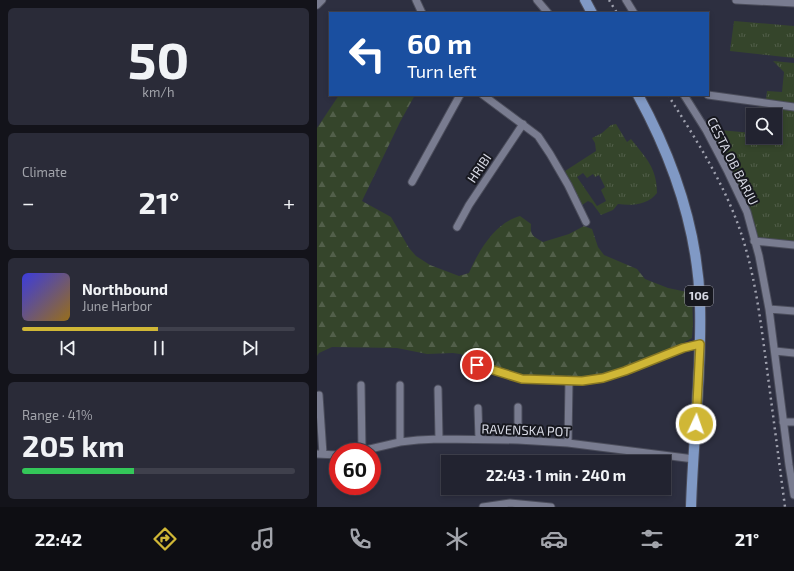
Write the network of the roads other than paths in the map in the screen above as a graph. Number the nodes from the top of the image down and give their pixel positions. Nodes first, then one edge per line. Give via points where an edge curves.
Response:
1 (322, 0) edge
2 (416, 0) edge
3 (537, 0) edge
4 (585, 0) edge
5 (626, 0) edge
6 (736, 0) edge
7 (794, 3) edge
8 (317, 4) edge
9 (422, 12) edge
10 (547, 12) edge
11 (591, 12) edge
12 (633, 12) edge
13 (709, 95) edge
14 (459, 96) edge
15 (484, 96) edge
16 (639, 96) edge
17 (685, 96) edge
18 (794, 107) edge
19 (523, 124) junction
20 (412, 182) dead end
21 (586, 222) dead end
22 (457, 227) dead end
23 (755, 241) junction
24 (794, 245) edge
25 (769, 310) junction
26 (794, 311) edge
27 (700, 344) junction
28 (775, 351) junction
29 (794, 353) edge
30 (477, 365) dead end
31 (569, 380) junction
32 (361, 385) dead end
33 (400, 386) dead end
34 (438, 389) dead end
35 (319, 395) dead end
36 (478, 408) dead end
37 (518, 408) dead end
38 (783, 422) junction
39 (794, 422) edge
40 (439, 439) junction
41 (479, 439) junction
42 (518, 440) junction
43 (400, 442) junction
44 (359, 443) edge
45 (568, 443) junction
46 (381, 447) edge
47 (320, 454) edge
48 (694, 459) junction
49 (791, 466) edge
50 (794, 495) edge
51 (483, 507) edge
52 (551, 507) edge
53 (691, 507) edge

1 - 8 street
2 - 9 street
3 - 10 street
4 - 11 main road
5 - 12 street
6 - 7 street
13 - 18 street
14 - 20 street
15 - 19 street
16 - 27 main road, 106 via 681,190 697,265
17 - 23 street, CESTA OB BARJU via 728,172 747,212
19 - 21 street via 538,136 551,154
19 - 22 street, HRIBI via 469,204
23 - 24 street
23 - 25 street, CESTA OB BARJU
25 - 26 street
25 - 28 street, CESTA OB BARJU
27 - 31 street via 603,378
27 - 48 main road, 106
28 - 29 street
28 - 38 street, CESTA OB BARJU
30 - 31 street via 522,379
31 - 45 street
32 - 44 street
33 - 43 street
34 - 40 street
35 - 47 street
36 - 41 street
37 - 42 street
38 - 39 street
38 - 49 street, CESTA OB BARJU
40 - 41 street, RAVENSKA POT
40 - 43 street, RAVENSKA POT
41 - 42 street, RAVENSKA POT
42 - 45 street, RAVENSKA POT
43 - 46 street, RAVENSKA POT
45 - 48 street, RAVENSKA POT
48 - 53 main road, 106
49 - 50 street, CESTA OB BARJU
51 - 52 street via 510,503

